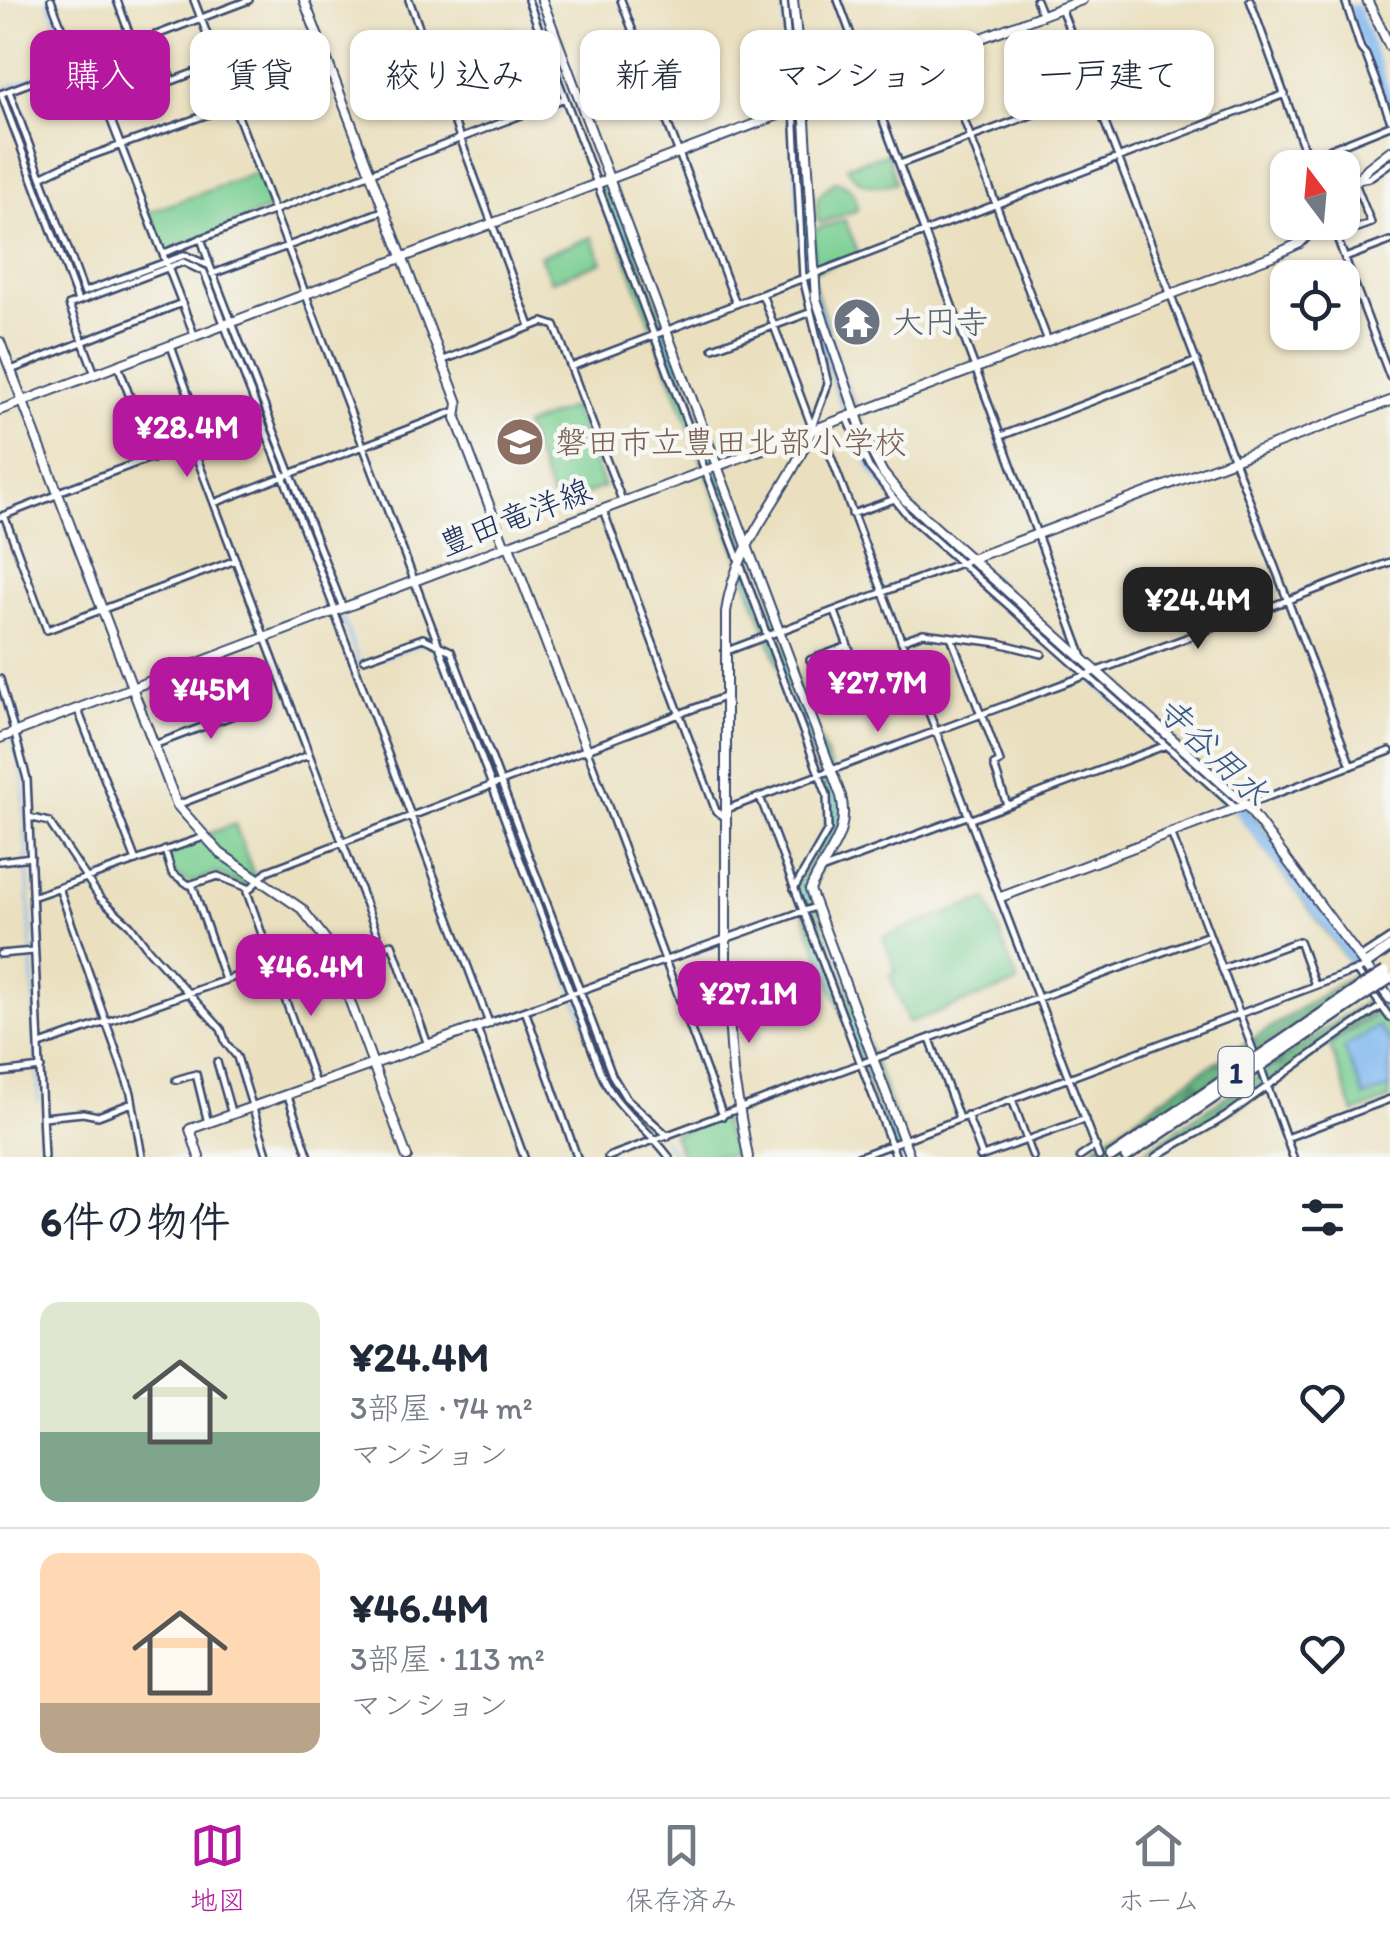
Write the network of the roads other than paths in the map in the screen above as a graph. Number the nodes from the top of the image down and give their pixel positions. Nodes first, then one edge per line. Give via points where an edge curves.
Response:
1 (51, 0) edge
2 (117, 0) edge
3 (194, 0) edge
4 (249, 0) edge
5 (304, 0) edge
6 (409, 0) edge
7 (528, 0) edge
8 (542, 0) edge
9 (622, 0) edge
10 (784, 0) edge
11 (793, 0) edge
12 (838, 0) edge
13 (1036, 0) edge
14 (1082, 0) edge
15 (1250, 0) edge
16 (1346, 0) edge
17 (1367, 0) edge
18 (241, 2) edge
19 (1062, 8) junction
20 (1042, 15) junction
21 (201, 18) junction
22 (63, 30) edge
23 (128, 30) edge
24 (169, 30) edge
25 (206, 30) edge
26 (788, 30) edge
27 (795, 30) edge
28 (849, 30) edge
29 (1070, 30) edge
30 (984, 37) edge
31 (1390, 47) edge
32 (190, 74) edge
33 (170, 76) edge
34 (30, 83) edge
35 (9, 91) junction
36 (0, 94) edge
37 (1285, 94) junction
38 (565, 98) junction
39 (111, 120) edge
40 (192, 120) edge
41 (240, 120) edge
42 (762, 120) edge
43 (800, 120) edge
44 (883, 120) edge
45 (965, 120) edge
46 (1021, 120) edge
47 (1103, 120) edge
48 (1390, 122) edge
49 (459, 139) junction
50 (972, 139) junction
51 (120, 146) junction
52 (1305, 150) edge
53 (1326, 150) edge
54 (1390, 150) edge
55 (678, 152) junction
56 (1118, 158) junction
57 (1390, 163) edge
58 (900, 164) junction
59 (370, 172) junction
60 (610, 178) junction
61 (1360, 178) edge
62 (37, 179) junction
63 (1360, 181) edge
64 (598, 184) junction
65 (1360, 193) edge
66 (998, 205) junction
67 (384, 210) junction
68 (273, 211) junction
69 (491, 224) junction
70 (1360, 227) edge
71 (926, 232) junction
72 (202, 238) junction
73 (1303, 240) edge
74 (1337, 240) edge
75 (1390, 240) edge
76 (286, 248) junction
77 (164, 252) junction
78 (403, 257) junction
79 (1344, 258) junction
80 (167, 264) junction
81 (211, 270) junction
82 (808, 277) junction
83 (305, 294) junction
84 (762, 294) junction
85 (1170, 295) junction
86 (78, 300) junction
87 (182, 303) junction
88 (736, 304) junction
89 (810, 313) junction
90 (230, 323) junction
91 (530, 326) junction
92 (774, 326) junction
93 (668, 330) junction
94 (656, 335) junction
95 (195, 337) junction
96 (0, 342) edge
97 (83, 342) junction
98 (1048, 342) junction
99 (171, 346) junction
100 (713, 348) dead end
101 (441, 361) junction
102 (1197, 361) junction
103 (118, 366) junction
104 (570, 367) junction
105 (976, 368) junction
106 (11, 370) junction
107 (95, 374) junction
108 (1390, 377) edge
109 (1390, 400) edge
110 (23, 402) junction
111 (0, 410) edge
112 (458, 410) junction
113 (851, 416) junction
114 (814, 429) junction
115 (1001, 436) junction
116 (192, 445) junction
117 (362, 445) junction
118 (153, 459) junction
119 (1234, 460) junction
120 (712, 469) junction
121 (288, 474) junction
122 (59, 493) junction
123 (892, 499) junction
124 (214, 503) junction
125 (623, 503) junction
126 (603, 510) junction
127 (852, 514) junction
128 (2, 516) edge
129 (1038, 533) junction
130 (747, 542) junction
131 (507, 547) junction
132 (236, 560) junction
133 (966, 561) junction
134 (1390, 562) edge
135 (737, 563) junction
136 (414, 581) junction
137 (882, 593) junction
138 (1288, 600) junction
139 (104, 610) junction
140 (338, 610) junction
141 (834, 612) junction
142 (779, 632) junction
143 (766, 637) junction
144 (951, 637) junction
145 (266, 638) junction
146 (900, 640) junction
147 (438, 644) junction
148 (848, 646) junction
149 (726, 651) junction
150 (1042, 654) dead end
151 (907, 657) junction
152 (364, 659) dead end
153 (810, 660) dead end
154 (1086, 662) junction
155 (1091, 673) junction
156 (859, 674) junction
157 (0, 678) edge
158 (132, 689) junction
159 (826, 690) dead end
160 (727, 696) junction
161 (255, 707) dead end
162 (78, 709) junction
163 (679, 714) junction
164 (982, 714) junction
165 (15, 732) junction
166 (936, 732) junction
167 (0, 738) edge
168 (1170, 744) junction
169 (154, 745) junction
170 (587, 750) junction
171 (1390, 751) edge
172 (309, 756) junction
173 (1350, 766) junction
174 (832, 771) junction
175 (819, 776) junction
176 (500, 782) junction
177 (492, 786) junction
178 (760, 797) junction
179 (177, 805) junction
180 (1007, 805) junction
181 (1240, 807) junction
182 (727, 814) junction
183 (411, 816) junction
184 (30, 818) junction
185 (969, 818) junction
186 (1171, 833) junction
187 (204, 837) junction
188 (342, 842) junction
189 (164, 850) junction
190 (30, 857) junction
191 (0, 861) edge
192 (136, 861) junction
193 (807, 868) junction
194 (820, 873) junction
195 (87, 878) junction
196 (260, 880) junction
197 (192, 884) junction
198 (59, 888) junction
199 (250, 889) junction
200 (794, 889) junction
201 (32, 897) junction
202 (1000, 897) junction
203 (815, 907) junction
204 (802, 911) junction
205 (1209, 934) junction
206 (726, 938) junction
207 (1390, 938) edge
208 (329, 944) junction
209 (382, 947) junction
210 (1390, 947) edge
211 (34, 952) junction
212 (0, 954) edge
213 (665, 958) junction
214 (336, 962) junction
215 (272, 963) junction
216 (1362, 966) junction
217 (1222, 969) junction
218 (1388, 974) edge
219 (225, 980) junction
220 (1315, 985) junction
221 (580, 990) junction
222 (1364, 990) junction
223 (188, 992) junction
224 (570, 994) junction
225 (1039, 998) junction
226 (1390, 998) edge
227 (1382, 1006) junction
228 (525, 1010) junction
229 (1239, 1014) junction
230 (1390, 1018) edge
231 (106, 1022) junction
232 (489, 1023) junction
233 (477, 1028) junction
234 (930, 1039) junction
235 (40, 1045) junction
236 (428, 1045) junction
237 (1253, 1050) dead end
238 (873, 1061) junction
239 (217, 1062) dead end
240 (374, 1064) junction
241 (861, 1065) junction
242 (41, 1068) junction
243 (1262, 1072) dead end
244 (0, 1073) edge
245 (1070, 1078) junction
246 (176, 1080) dead end
247 (1266, 1084) junction
248 (316, 1086) junction
249 (288, 1096) junction
250 (1012, 1099) junction
251 (1390, 1100) edge
252 (133, 1103) junction
253 (252, 1108) junction
254 (738, 1111) junction
255 (232, 1115) junction
256 (723, 1116) junction
257 (968, 1116) junction
258 (43, 1117) junction
259 (960, 1118) junction
260 (1085, 1119) junction
261 (208, 1123) junction
262 (668, 1136) junction
263 (1286, 1138) junction
264 (903, 1139) junction
265 (657, 1140) junction
266 (1027, 1140) junction
267 (891, 1144) junction
268 (1096, 1146) junction
269 (981, 1156) edge
270 (44, 1157) edge
271 (142, 1157) edge
272 (199, 1157) edge
273 (268, 1157) edge
274 (310, 1157) edge
275 (407, 1157) edge
276 (524, 1157) edge
277 (577, 1157) edge
278 (608, 1157) edge
279 (669, 1157) edge
280 (748, 1157) edge
281 (858, 1157) edge
282 (896, 1157) edge
283 (910, 1157) edge
284 (1033, 1157) edge
285 (1080, 1157) edge
286 (1099, 1157) edge
287 (1110, 1157) edge
288 (1126, 1157) edge
289 (1156, 1157) edge
290 (1293, 1157) edge

1 - 22 street
2 - 23 street
3 - 21 street
4 - 18 street
5 - 59 street
6 - 49 street
7 - 38 street
8 - 60 street
9 - 55 street
10 - 26 street
11 - 27 street
12 - 28 street
13 - 20 street
14 - 19 street
15 - 37 street
16 - 48 street
17 - 31 street
18 - 21 street
19 - 20 street
19 - 29 street
20 - 30 street
21 - 24 street
21 - 25 street
32 - 33 street via 172,81
34 - 35 street
35 - 36 street
35 - 62 street
36 - 62 street
37 - 52 street
37 - 56 street
38 - 49 street
38 - 64 street
39 - 51 street
40 - 51 street
41 - 68 street
42 - 55 street
43 - 82 street
44 - 58 street
45 - 50 street
46 - 50 street
47 - 56 street
48 - 53 street
49 - 59 street
49 - 69 street
50 - 58 street
50 - 66 street
51 - 62 street
51 - 77 street
54 - 61 street
55 - 60 street
55 - 88 street
56 - 66 street
56 - 85 street
57 - 63 street
58 - 71 street
59 - 67 street
59 - 68 street
60 - 64 street
60 - 93 street
62 - 80 street via 84,292
62 - 86 street
64 - 69 street
64 - 94 street
65 - 70 street via 1371,223
66 - 71 street
66 - 98 street
67 - 76 street
67 - 78 street
68 - 72 street
68 - 76 street
69 - 78 street
69 - 91 street
71 - 82 street
71 - 105 street
72 - 77 street
72 - 81 street
73 - 85 street, 豊田竜洋線
74 - 79 street
75 - 79 street
76 - 81 street
76 - 83 street
77 - 80 street
78 - 83 street
78 - 101 street
79 - 108 street
80 - 81 street via 185,254
80 - 86 street
80 - 87 street
80 - 90 street via 183,262 204,272
81 - 90 street
82 - 84 street
82 - 89 street
82 - 113 street
83 - 90 street
83 - 117 street
84 - 88 street
84 - 92 street
85 - 98 street, 豊田竜洋線
85 - 102 street
86 - 97 street via 69,305
87 - 95 street
87 - 97 street
88 - 93 street
89 - 92 street
89 - 114 street via 828,384
90 - 95 street
90 - 121 street
91 - 101 street
91 - 104 street via 555,326
92 - 100 street
92 - 114 street
93 - 94 street
93 - 120 street
94 - 104 street
94 - 120 street
95 - 99 street
96 - 106 street
97 - 106 street
97 - 107 street
98 - 105 street, 豊田竜洋線
99 - 103 street
99 - 116 street via 204,434
101 - 112 street
102 - 115 street
102 - 119 street
103 - 107 street
103 - 118 street
104 - 125 street
105 - 113 street, 豊田竜洋線
105 - 115 street
106 - 110 street
107 - 110 street
109 - 119 street
110 - 111 street
110 - 122 street
112 - 117 street
112 - 131 street
113 - 114 street, 豊田竜洋線
113 - 123 street via 869,467
113 - 133 street via 896,492
114 - 120 street, 豊田竜洋線
114 - 127 street
114 - 130 street
115 - 129 street
116 - 118 street
116 - 124 street
117 - 121 street
117 - 136 street
118 - 122 street
119 - 129 street
119 - 138 street
120 - 125 street, 豊田竜洋線
120 - 130 street
120 - 135 street
121 - 124 street
121 - 140 street
122 - 128 street
122 - 139 street
123 - 127 street
123 - 133 street
124 - 132 street
125 - 126 street, 豊田竜洋線
126 - 131 street, 豊田竜洋線
126 - 163 street
127 - 137 street
128 - 139 street via 47,630
129 - 133 street
129 - 154 street
130 - 135 street
130 - 142 street
131 - 136 street, 豊田竜洋線
131 - 170 street
132 - 139 street
132 - 145 street
133 - 137 street
133 - 154 street
133 - 155 street
134 - 138 street
135 - 143 street
135 - 149 street
136 - 140 street, 豊田竜洋線
136 - 147 street
137 - 141 street
137 - 146 street
138 - 155 street
138 - 173 street
139 - 158 street
140 - 145 street, 豊田竜洋線
140 - 183 street
141 - 142 street
141 - 148 street
142 - 143 street
142 - 174 street
143 - 149 street
143 - 175 street
144 - 146 street via 923,632
144 - 150 street
144 - 164 street
145 - 158 street, 豊田竜洋線
145 - 172 street
146 - 151 street
147 - 152 street via 423,638
147 - 176 street via 452,651
147 - 177 street
148 - 153 street
148 - 156 street
149 - 160 street
151 - 156 street
151 - 166 street
154 - 155 street
155 - 164 street
155 - 168 street
156 - 159 street
157 - 165 street
158 - 162 street, 豊田竜洋線
158 - 169 street
160 - 163 street
160 - 182 street
161 - 169 street
162 - 165 street, 豊田竜洋線
162 - 192 street
163 - 170 street
163 - 182 street via 716,811
164 - 166 street
164 - 180 street
165 - 167 street, 豊田竜洋線
165 - 184 street
166 - 174 street
166 - 185 street
168 - 180 street
168 - 181 street
169 - 179 street
170 - 176 street
170 - 213 street
171 - 173 street
172 - 179 street
172 - 188 street
173 - 181 street
174 - 175 street
174 - 194 street via 844,822
175 - 178 street
175 - 193 street via 830,817
176 - 177 street
176 - 221 street
177 - 183 street
177 - 224 street
178 - 182 street
178 - 200 street
179 - 187 street
180 - 185 street
181 - 186 street
181 - 216 street
182 - 206 street
183 - 188 street
183 - 232 street
184 - 190 street
184 - 195 street via 49,822
185 - 194 street
185 - 202 street
186 - 202 street
186 - 205 street
187 - 189 street
187 - 196 street
188 - 196 street via 267,871
188 - 209 street
189 - 192 street
189 - 197 street via 172,873
190 - 191 street
190 - 201 street
192 - 195 street
193 - 194 street
193 - 200 street
194 - 203 street via 810,890
195 - 198 street
195 - 223 street
196 - 199 street
196 - 208 street via 302,909
197 - 199 street via 218,876
197 - 219 street
198 - 201 street
198 - 231 street
199 - 215 street
200 - 204 street
201 - 211 street
202 - 225 street
203 - 204 street
203 - 238 street
204 - 206 street
204 - 241 street
205 - 217 street
205 - 225 street
206 - 213 street
206 - 254 street
207 - 216 street
208 - 214 street
208 - 215 street
209 - 214 street
209 - 236 street via 392,944
210 - 216 highway
211 - 212 street
211 - 235 street
213 - 221 street
213 - 256 street
214 - 240 street
215 - 219 street
215 - 248 street
216 - 220 street
216 - 226 street
216 - 227 street
217 - 220 street via 1298,941
217 - 229 street
218 - 222 highway, 1, bridge
219 - 223 street
220 - 229 street
221 - 224 street
221 - 262 street via 618,1087
222 - 287 highway, 1
222 - 288 highway, 1
223 - 231 street
223 - 253 street via 237,1056
224 - 228 street
224 - 265 street via 608,1088
225 - 234 street
225 - 245 street
227 - 230 street
227 - 247 street
228 - 232 street
228 - 277 street
229 - 237 street
229 - 245 street
231 - 235 street
231 - 252 street
232 - 233 street
233 - 236 street
233 - 276 street
234 - 238 street
234 - 259 street
235 - 242 street
236 - 240 street
238 - 241 street
238 - 264 street
239 - 255 street
240 - 248 street
240 - 275 street
241 - 254 street
241 - 267 street
242 - 244 street
242 - 258 street
243 - 247 street
245 - 250 street
245 - 260 street
246 - 261 street via 196,1074
247 - 263 street
247 - 289 street
248 - 249 street
249 - 253 street
249 - 274 street
250 - 257 street
250 - 266 street
251 - 263 street
252 - 258 street via 98,1116
252 - 271 street
253 - 255 street
253 - 273 street
254 - 256 street
254 - 280 street
255 - 261 street
256 - 262 street
257 - 259 street
257 - 269 street
258 - 270 street
259 - 264 street
260 - 266 street
260 - 268 street
261 - 272 street via 190,1129
262 - 265 street
263 - 290 street
264 - 267 street
264 - 283 street
265 - 278 street
265 - 279 street
266 - 269 street
266 - 284 street
267 - 281 street
267 - 282 street
268 - 285 street
268 - 286 street

